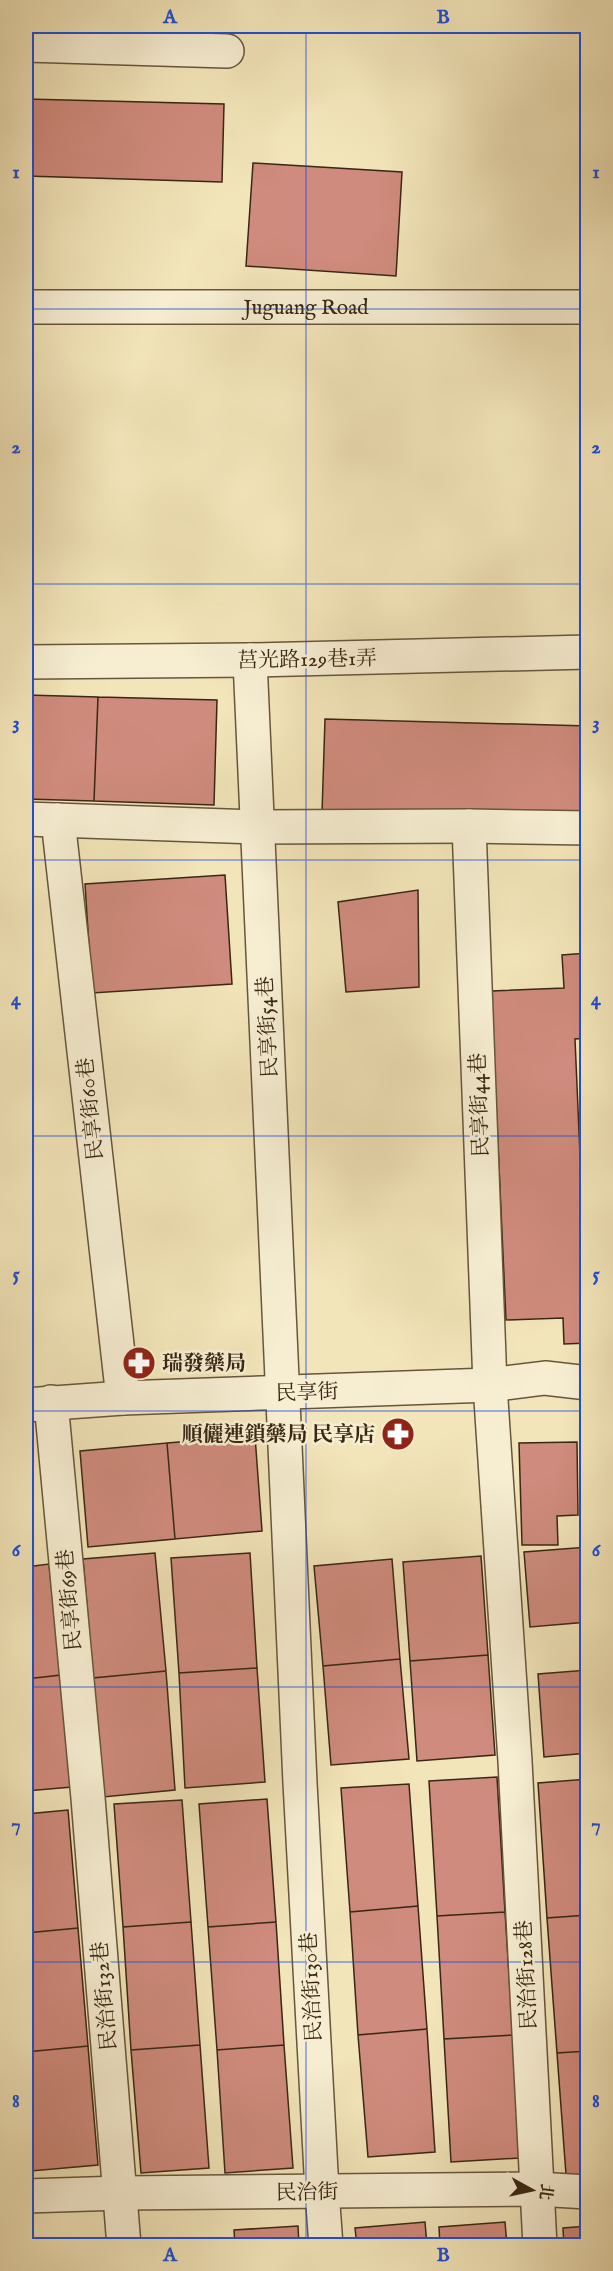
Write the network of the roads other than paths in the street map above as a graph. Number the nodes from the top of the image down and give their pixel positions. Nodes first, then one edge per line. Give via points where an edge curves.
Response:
1 (26, 45) edge
2 (226, 51) dead end
3 (26, 307) edge
4 (588, 307) edge
5 (588, 652) edge
6 (250, 660) junction
7 (26, 662) edge
8 (26, 819) edge
9 (58, 820) junction
10 (469, 826) junction
11 (258, 827) junction
12 (588, 828) edge
13 (588, 1383) edge
14 (490, 1385) junction
15 (284, 1393) junction
16 (123, 1398) junction
17 (38, 1403) edge
18 (515, 1761) joint
19 (300, 1783) joint
20 (88, 1798) joint
21 (537, 2190) junction
22 (322, 2192) junction
23 (588, 2192) edge
24 (121, 2193) junction
25 (26, 2196) edge
26 (124, 2246) edge
27 (326, 2246) edge
28 (540, 2246) edge

1 - 2 street
3 - 4 street, Juguang Road
5 - 6 street, 莒光路129巷1弄
6 - 7 street, 莒光路129巷1弄
6 - 11 street, 民享街54巷
8 - 9 street
9 - 11 street
9 - 16 street, 民享街60巷
10 - 11 street
10 - 12 street
10 - 14 street, 民享街44巷
11 - 15 street, 民享街54巷
13 - 14 street, 民享街 via 546,1378
14 - 15 street, 民享街
14 - 18 street, 民享街44巷
15 - 16 street, 民享街
15 - 19 street, 民享街54巷
16 - 17 street, 民享街
17 - 20 street, 民享街69巷
18 - 21 street, 民治街128巷
19 - 22 street, 民治街130巷
20 - 24 street, 民治街132巷
21 - 22 street, 民治街
21 - 23 street, 民治街
21 - 28 street, 民治街128巷
22 - 24 street, 民治街
22 - 27 street, 民治街130巷
24 - 25 street, 民治街
24 - 26 street, 民治街132巷

